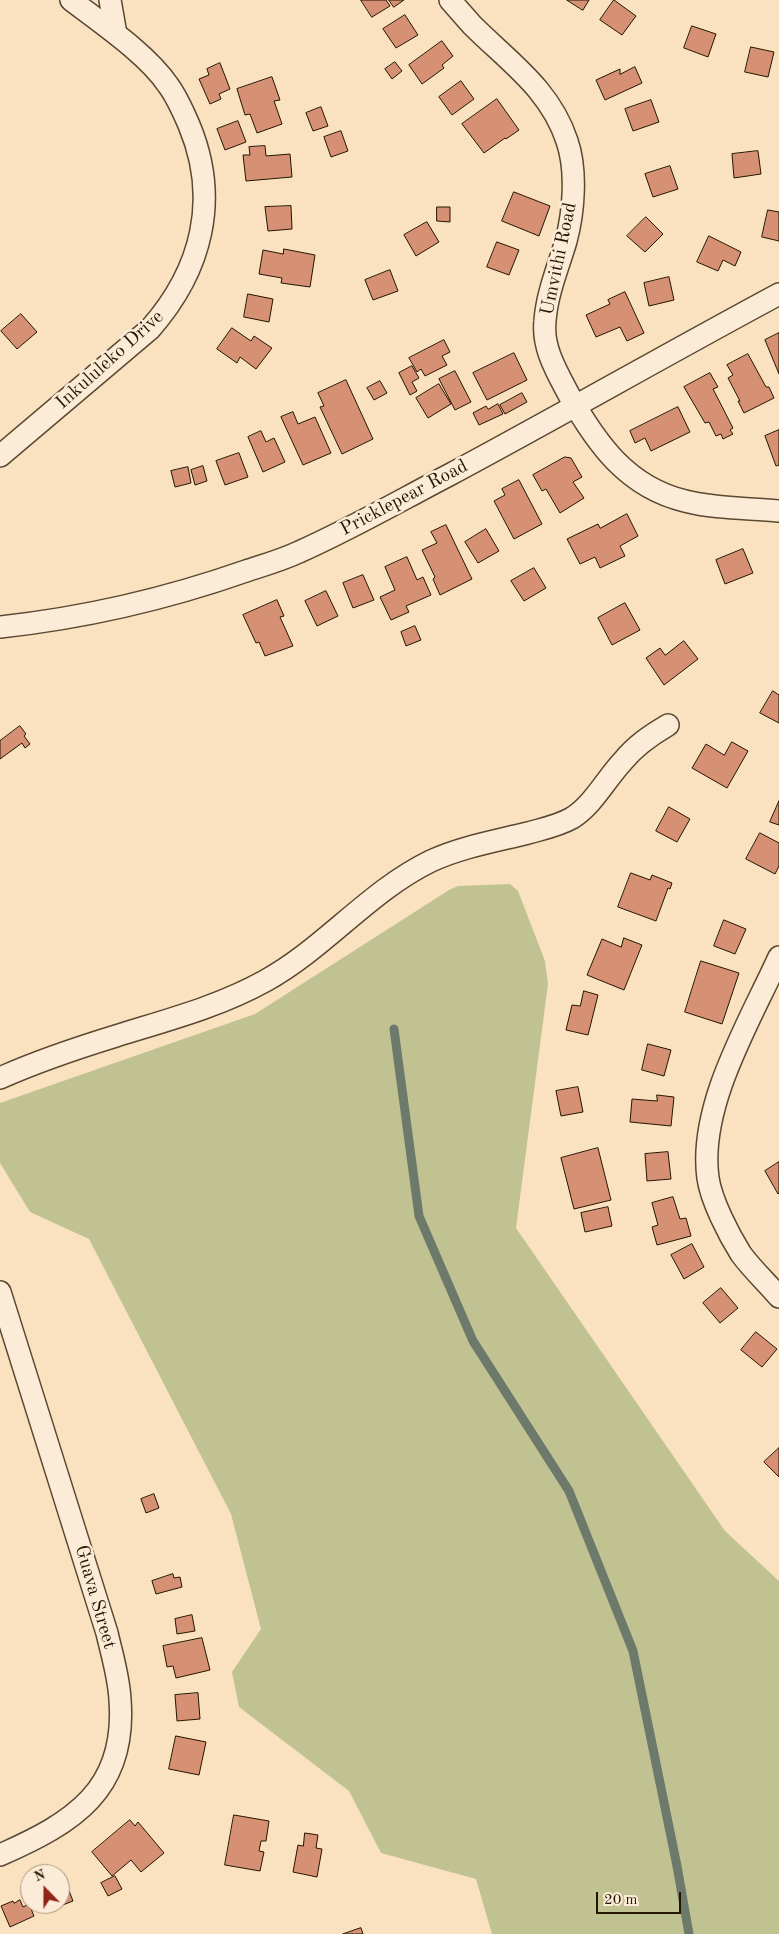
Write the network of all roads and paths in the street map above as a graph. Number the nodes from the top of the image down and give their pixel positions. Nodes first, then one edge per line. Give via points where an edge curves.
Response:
1 (71, 0) edge
2 (110, 0) edge
3 (450, 0) edge
4 (116, 34) junction
5 (779, 294) edge
6 (576, 407) junction
7 (0, 456) edge
8 (779, 511) edge
9 (0, 628) edge
10 (668, 725) dead end
11 (779, 957) edge
12 (0, 1078) edge
13 (0, 1292) edge
14 (779, 1297) edge
15 (0, 1855) edge

1 - 4 street, Inkululeko Drive
2 - 4 street
3 - 6 street, Umvithi Road via 527,76 556,116 567,140 573,163 573,195 566,239 549,294 544,323 545,344
4 - 7 street, Inkululeko Drive via 168,84 194,138 205,188 200,239 180,291 150,330
5 - 6 street, Pricklepear Road via 675,349
6 - 8 street, Umvithi Road via 617,464 655,490 706,505
6 - 9 street, Pricklepear Road via 298,552 216,582 104,612
10 - 12 street via 635,748 582,811 553,826 431,861 406,875 267,980 198,1011 36,1062
11 - 14 street via 731,1061 715,1104 707,1143 708,1179 721,1218 742,1255
13 - 15 street, Guava Street via 95,1592 120,1700 117,1747 110,1772 100,1789 64,1822

